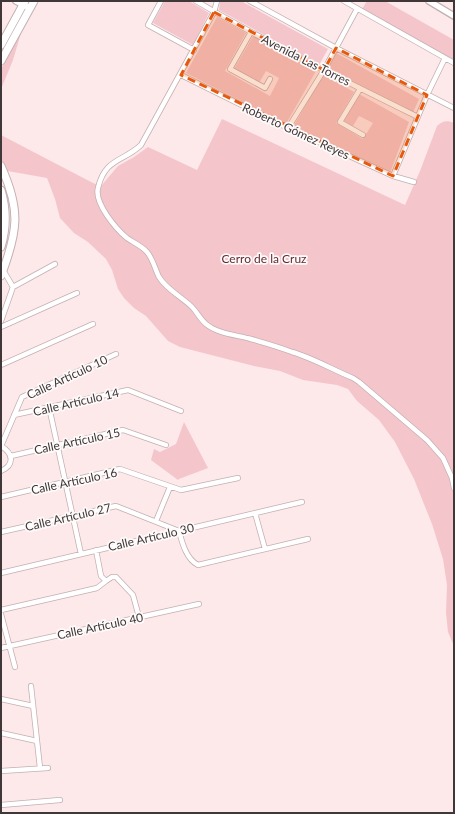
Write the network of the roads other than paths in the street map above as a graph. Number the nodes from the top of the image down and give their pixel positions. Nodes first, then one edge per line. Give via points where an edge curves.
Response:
1 (16, 1) edge
2 (34, 1) edge
3 (161, 1) edge
4 (196, 1) edge
5 (217, 1) edge
6 (250, 1) edge
7 (344, 1) edge
8 (429, 1) edge
9 (24, 3) edge
10 (30, 8) junction
11 (357, 9) junction
12 (214, 12) junction
13 (454, 16) edge
14 (251, 32) junction
15 (1, 45) edge
16 (336, 48) junction
17 (194, 50) junction
18 (445, 58) junction
19 (1, 61) edge
20 (454, 63) edge
21 (324, 70) junction
22 (181, 75) junction
23 (270, 79) dead end
24 (360, 88) junction
25 (427, 95) junction
26 (454, 108) edge
27 (418, 116) junction
28 (288, 128) junction
29 (363, 135) dead end
30 (1, 166) edge
31 (392, 176) junction
32 (414, 182) dead end
33 (1, 190) edge
34 (1, 247) edge
35 (55, 264) dead end
36 (2, 272) edge
37 (13, 287) junction
38 (77, 293) dead end
39 (1, 321) edge
40 (93, 324) dead end
41 (1, 327) edge
42 (116, 354) dead end
43 (1, 365) edge
44 (49, 407) junction
45 (181, 411) dead end
46 (14, 415) junction
47 (57, 445) junction
48 (166, 445) dead end
49 (1, 446) edge
50 (11, 456) junction
51 (1, 471) edge
52 (238, 478) dead end
53 (65, 482) junction
54 (170, 487) junction
55 (454, 488) edge
56 (1, 497) edge
57 (302, 502) dead end
58 (255, 513) junction
59 (73, 516) junction
60 (156, 521) junction
61 (179, 531) junction
62 (1, 532) edge
63 (308, 539) dead end
64 (265, 549) junction
65 (96, 550) junction
66 (81, 554) junction
67 (1, 573) edge
68 (106, 581) junction
69 (199, 604) dead end
70 (1, 610) edge
71 (1, 614) edge
72 (139, 617) junction
73 (9, 646) junction
74 (1, 648) edge
75 (15, 667) dead end
76 (31, 686) dead end
77 (1, 700) edge
78 (33, 706) junction
79 (1, 733) edge
80 (37, 741) junction
81 (40, 768) junction
82 (48, 768) dead end
83 (1, 771) edge
84 (60, 800) dead end
85 (1, 805) edge

1 - 9 street
2 - 10 main road
3 - 17 street via 148,25
4 - 12 street, Avenida Las Torres
5 - 12 street
6 - 16 street, Avenida Las Torres
7 - 11 street
8 - 13 street
9 - 10 street
9 - 15 main road
10 - 19 main road
11 - 16 street
11 - 18 street
12 - 14 street, Avenida Las Torres
12 - 17 street
14 - 21 street, Avenida Las Torres
14 - 23 street via 230,69 265,88
16 - 21 street
16 - 25 street, Avenida Las Torres
17 - 22 street
18 - 20 street
18 - 25 street
21 - 24 street, Avenida Las Torres
21 - 28 street
22 - 28 street, Roberto Gómez Reyes
22 - 55 street via 141,145 115,161 101,178 98,194 114,225 147,252 160,277 206,324 221,332 294,352 359,382 427,440 443,458
24 - 27 street, Avenida Las Torres
24 - 29 street via 340,122
25 - 26 street, Avenida Las Torres
25 - 27 street
27 - 31 street
28 - 31 street, Roberto Gómez Reyes
30 - 36 main road via 10,185 16,215 12,246
31 - 32 street, Roberto Gómez Reyes
33 - 34 main road via 6,217
35 - 37 street
36 - 37 street
37 - 39 street
38 - 41 street
40 - 43 street
42 - 46 street, Calle Artículo 10 via 22,396
44 - 45 street, Calle Artículo 14 via 128,390
44 - 46 street, Calle Artículo 14
44 - 47 street
46 - 49 street, Calle Artículo 10
47 - 48 street, Calle Artículo 15 via 123,430
47 - 50 street, Calle Artículo 15
47 - 53 street
49 - 50 street, Calle Artículo 10 via 8,450
50 - 51 street via 9,465
52 - 54 street, Calle Artículo 16 via 181,490
53 - 54 street, Calle Artículo 16 via 120,470
53 - 56 street, Calle Artículo 16
53 - 59 street
54 - 60 street
57 - 58 street, Calle Artículo 30
58 - 61 street, Calle Artículo 30
58 - 64 street
59 - 60 street, Calle Artículo 27 via 116,506
59 - 62 street, Calle Artículo 27
59 - 66 street
60 - 61 street, Calle Artículo 27
61 - 64 street via 183,546 193,562 198,565
61 - 65 street, Calle Artículo 30
63 - 64 street
65 - 66 street, Calle Artículo 30
65 - 68 street via 101,576
66 - 67 street, Calle Artículo 30
68 - 70 street via 97,588
68 - 72 street via 116,577 133,595
69 - 72 street, Calle Artículo 40
71 - 73 street
72 - 73 street, Calle Artículo 40
73 - 74 street, Calle Artículo 40
73 - 75 street
76 - 78 street
77 - 78 street
78 - 80 street
79 - 80 street
80 - 81 street
81 - 82 street
81 - 83 street
84 - 85 street

